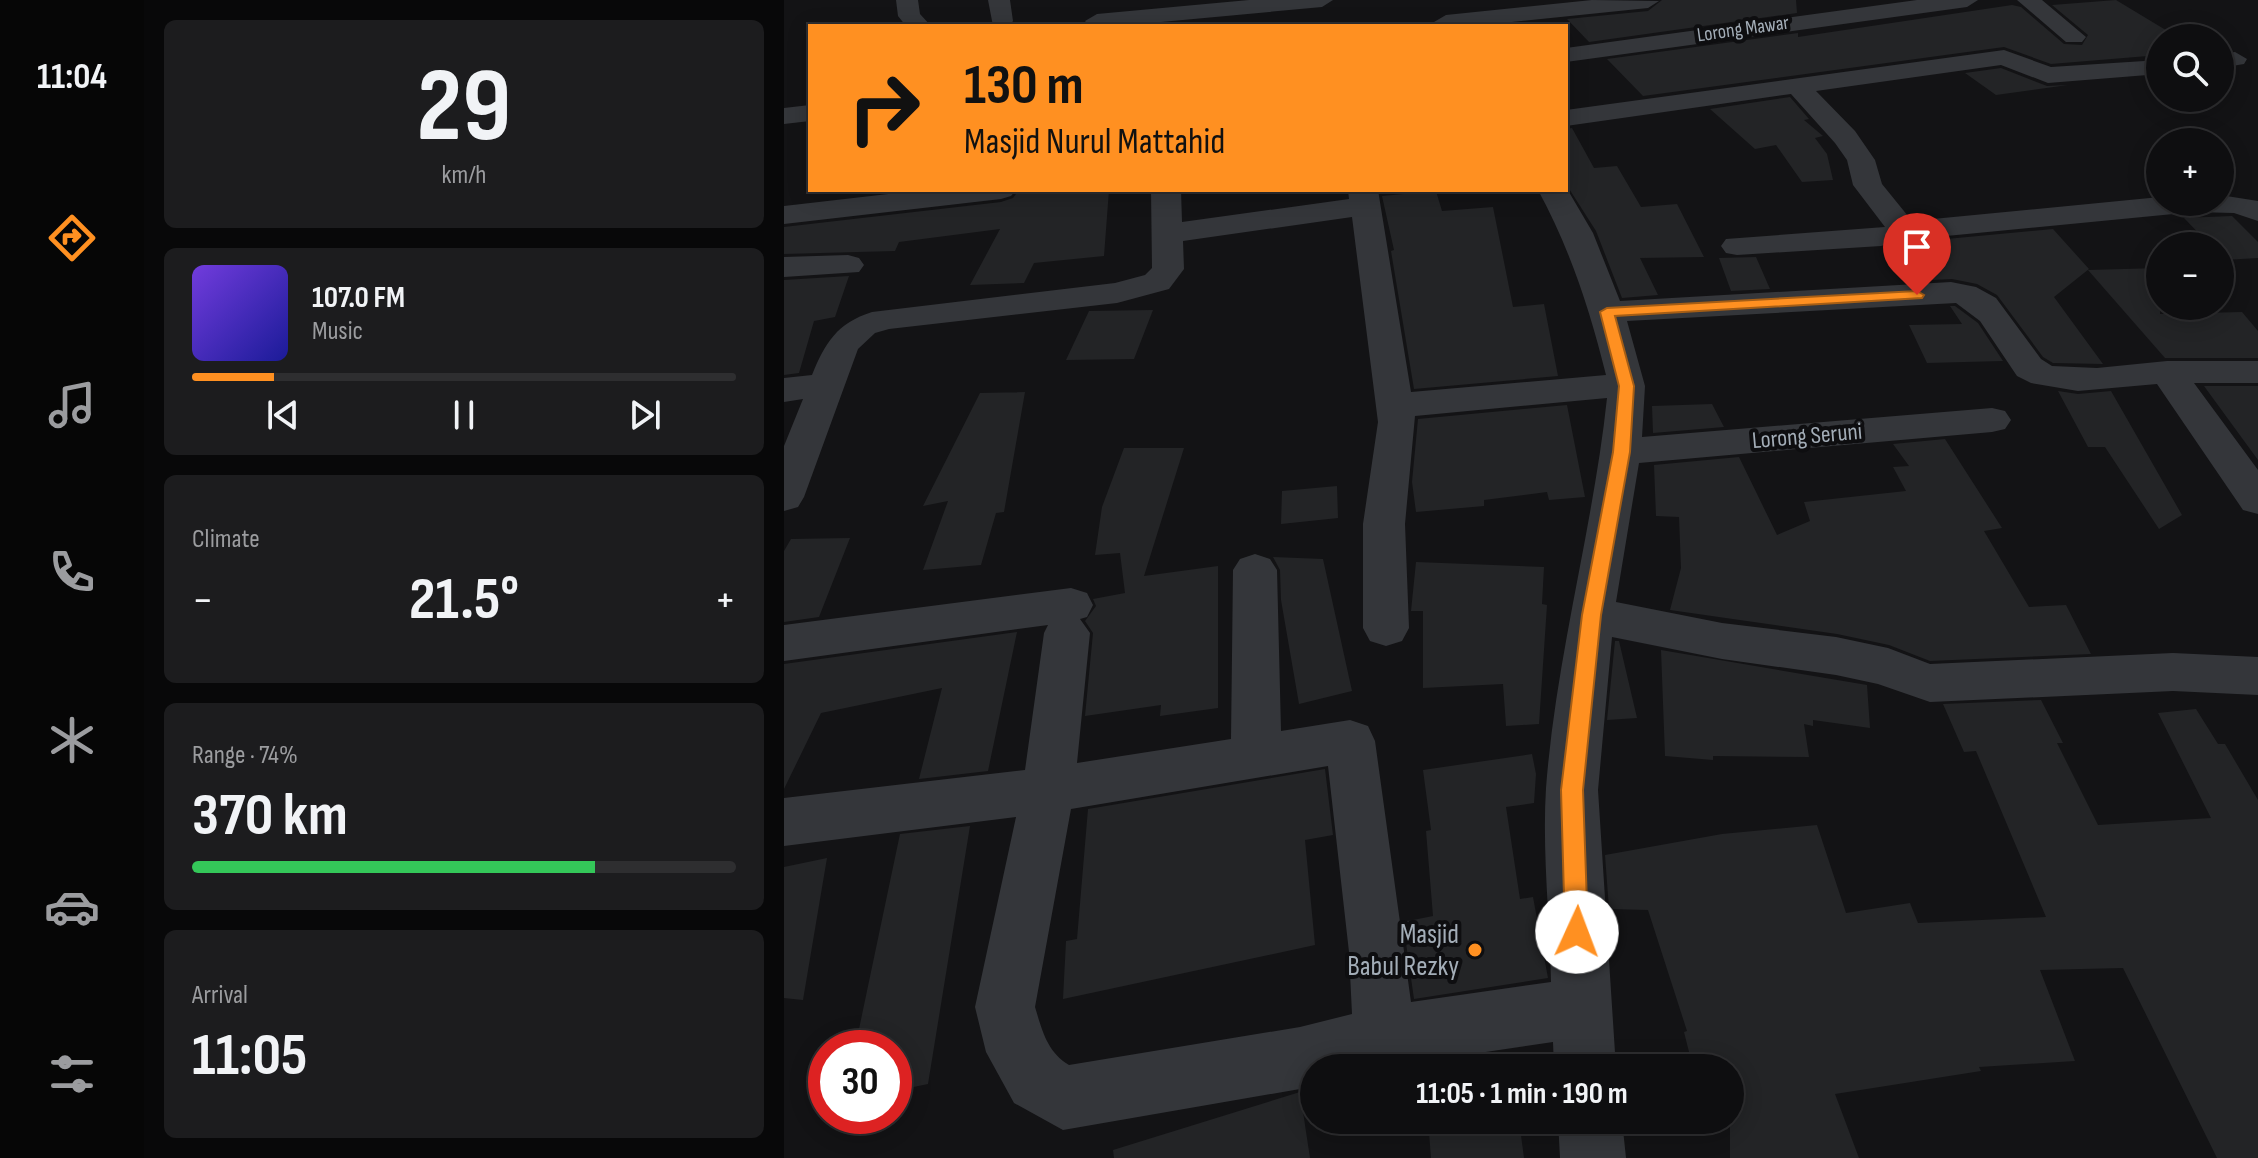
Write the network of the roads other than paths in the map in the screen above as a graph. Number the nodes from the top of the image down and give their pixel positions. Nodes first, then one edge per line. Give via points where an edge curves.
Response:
1 (907, 0) edge
2 (1322, 0) edge
3 (1430, 0) edge
4 (1967, 0) edge
5 (2028, 0) edge
6 (1648, 1) edge
7 (1290, 4) junction
8 (1097, 21) dead end
9 (917, 24) edge
10 (1302, 24) edge
11 (1447, 24) edge
12 (2074, 37) dead end
13 (1568, 55) edge
14 (2146, 68) edge
15 (1796, 85) junction
16 (808, 113) edge
17 (784, 116) edge
18 (1568, 118) edge
19 (964, 192) edge
20 (1166, 192) edge
21 (1554, 192) edge
22 (909, 195) edge
23 (1364, 198) edge
24 (2258, 212) edge
25 (784, 215) edge
26 (1166, 234) junction
27 (1893, 234) junction
28 (848, 265) dead end
29 (784, 267) edge
30 (1917, 295) junction
31 (1785, 302) junction
32 (1607, 312) junction
33 (2167, 372) junction
34 (2258, 372) edge
35 (828, 385) junction
36 (1627, 386) junction
37 (784, 390) edge
38 (1395, 406) junction
39 (1992, 420) dead end
40 (1621, 452) junction
41 (784, 497) edge
42 (2258, 500) edge
43 (1255, 570) dead end
44 (1591, 615) junction
45 (1386, 628) dead end
46 (784, 643) edge
47 (2258, 676) edge
48 (1256, 758) junction
49 (1048, 790) junction
50 (784, 822) edge
51 (1583, 1008) junction
52 (1384, 1036) junction
53 (1585, 1054) edge
54 (1591, 1134) edge
55 (1593, 1158) edge

1 - 9 street via 909,16
2 - 7 street
3 - 11 street
4 - 13 street, Lorong Mawar via 1741,19
5 - 12 street
6 - 11 street
7 - 8 street
7 - 10 street
14 - 15 street via 2052,75 2004,57
15 - 18 street
15 - 27 street via 1861,160
16 - 17 street
19 - 22 street
20 - 26 street
21 - 32 street via 1577,233
22 - 25 street
23 - 26 street
23 - 38 street
24 - 27 street via 2217,202
26 - 35 street via 1168,269 1149,285 873,323 842,345
27 - 30 street
27 - 31 street via 1751,246
28 - 29 street
30 - 31 street
30 - 33 street via 1974,295 2030,369 2051,376
31 - 32 street
32 - 36 street
33 - 34 street
33 - 42 street
35 - 37 street
35 - 41 street
36 - 38 street
36 - 40 street
38 - 45 street via 1384,524
39 - 40 street, Lorong Seruni
40 - 44 street
43 - 48 street
44 - 47 street via 1722,641 1836,656 1930,683 2173,672
44 - 51 street via 1572,790
46 - 49 street via 1069,619
48 - 49 street
48 - 52 street via 1350,741
49 - 50 street
49 - 52 street via 1005,1007 1017,1052 1036,1081 1063,1098 1300,1058
51 - 52 street
51 - 53 street
54 - 55 street

